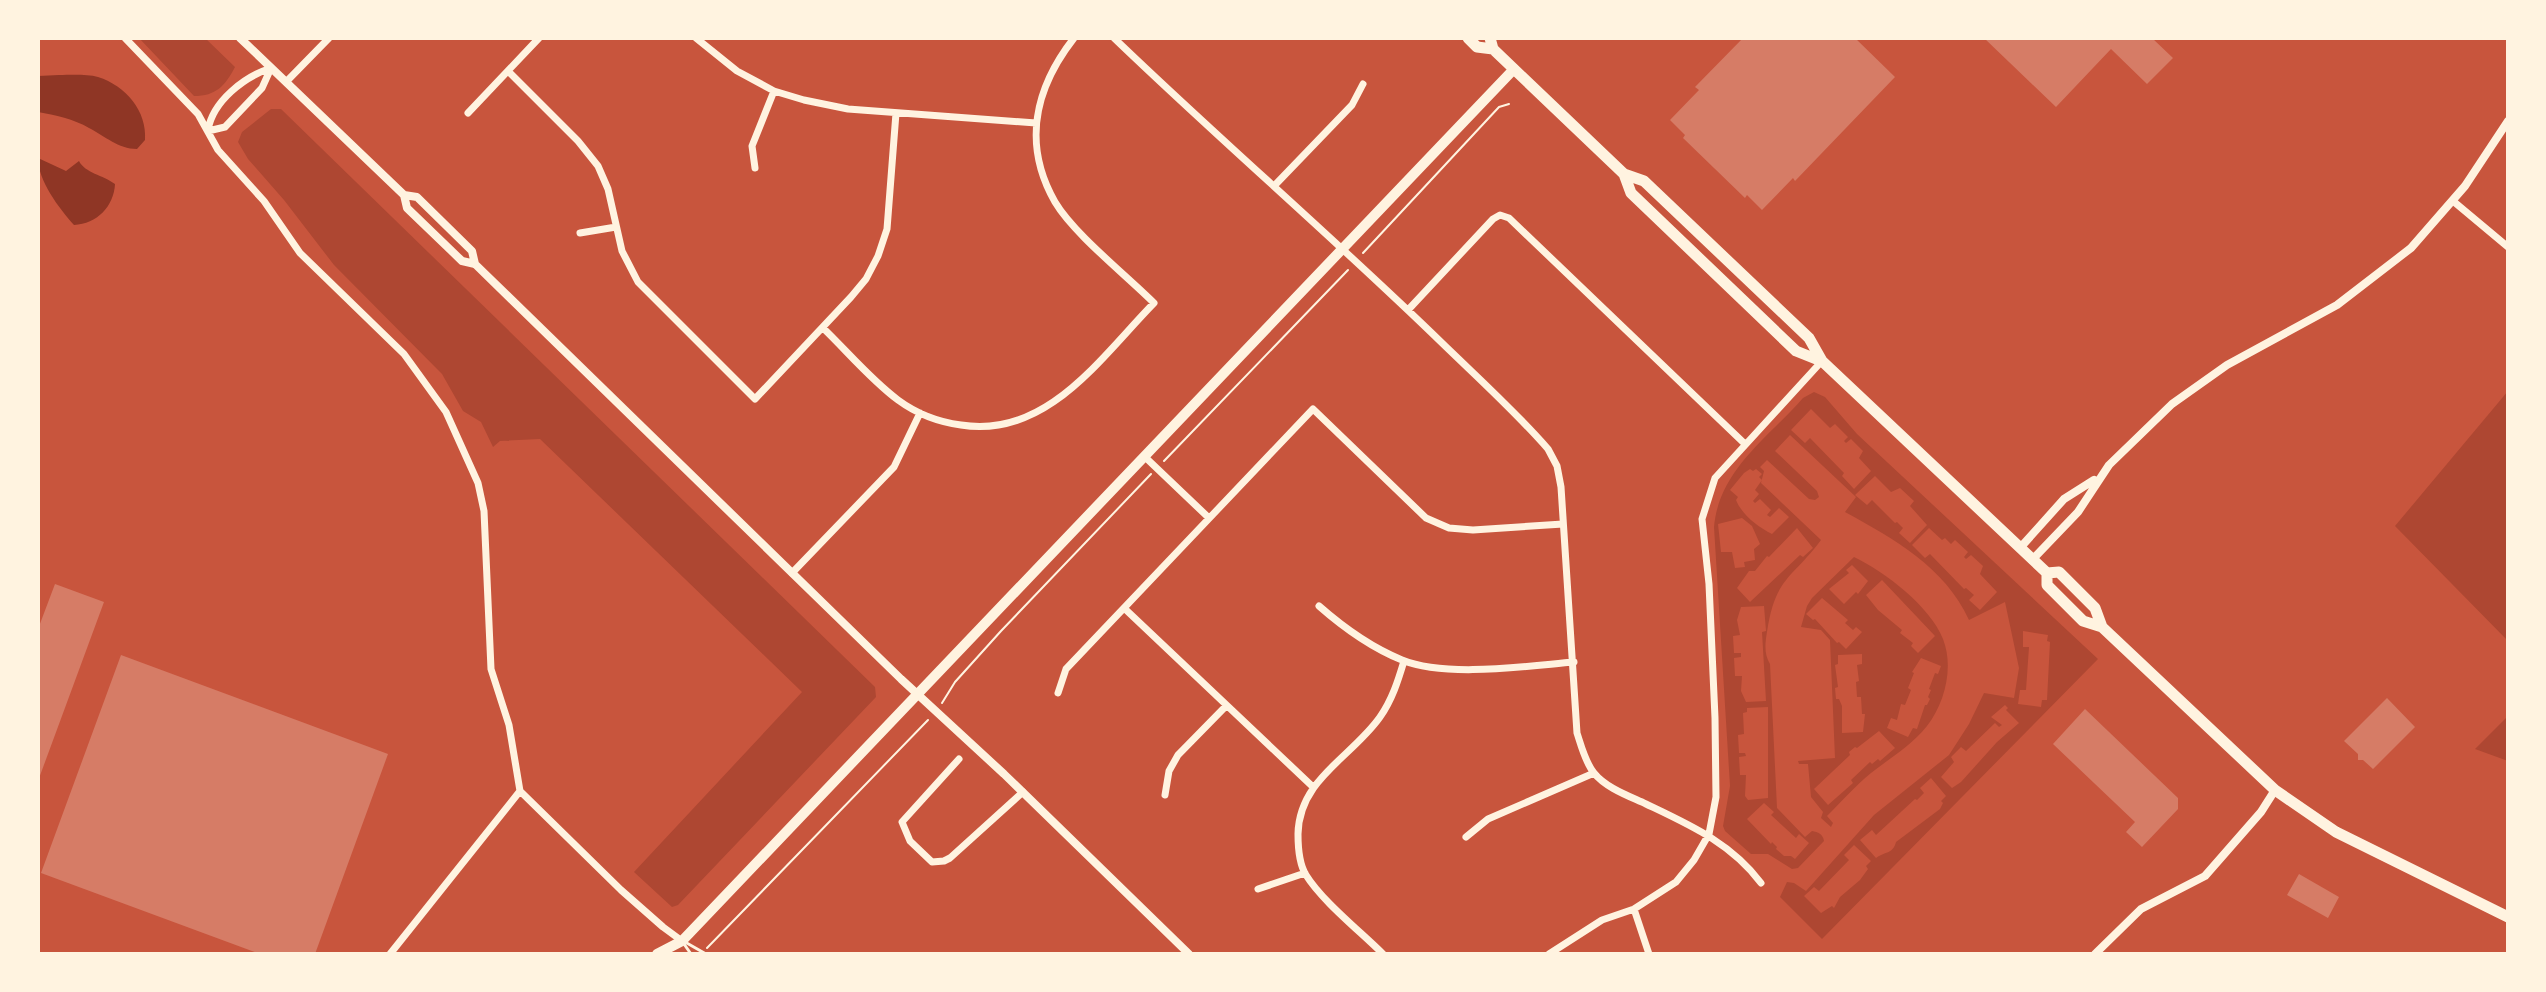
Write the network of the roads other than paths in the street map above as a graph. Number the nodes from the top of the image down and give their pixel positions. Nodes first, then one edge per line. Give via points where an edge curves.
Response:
1 (125, 38) edge
2 (240, 38) edge
3 (329, 38) edge
4 (539, 38) edge
5 (696, 38) edge
6 (1074, 38) edge
7 (1114, 38) edge
8 (1468, 38) edge
9 (1492, 44) edge
10 (271, 68) junction
11 (1514, 69) junction
12 (508, 71) junction
13 (286, 82) junction
14 (1363, 84) dead end
15 (774, 91) junction
16 (468, 113) dead end
17 (896, 113) junction
18 (2508, 121) edge
19 (1036, 123) junction
20 (208, 131) junction
21 (755, 168) dead end
22 (1624, 174) junction
23 (1275, 185) junction
24 (404, 195) junction
25 (2453, 201) junction
26 (616, 227) junction
27 (580, 233) dead end
28 (2508, 247) edge
29 (1343, 248) junction
30 (475, 264) junction
31 (1408, 310) junction
32 (823, 328) junction
33 (1822, 361) junction
34 (920, 413) junction
35 (1745, 444) junction
36 (1145, 457) junction
37 (2098, 478) junction
38 (1209, 518) junction
39 (1563, 524) junction
40 (2020, 548) junction
41 (2032, 560) junction
42 (792, 573) junction
43 (2047, 573) junction
44 (1319, 606) dead end
45 (1124, 608) junction
46 (2102, 627) junction
47 (1404, 661) junction
48 (1574, 662) junction
49 (1058, 693) dead end
50 (918, 695) junction
51 (1226, 706) junction
52 (959, 759) dead end
53 (1594, 773) junction
54 (1312, 786) junction
55 (2275, 790) junction
56 (520, 791) junction
57 (1023, 792) junction
58 (1165, 795) dead end
59 (1709, 834) junction
60 (1466, 837) dead end
61 (1305, 873) junction
62 (1761, 883) dead end
63 (1258, 889) dead end
64 (1634, 909) junction
65 (2508, 917) edge
66 (682, 941) junction
67 (390, 954) edge
68 (657, 954) edge
69 (676, 954) edge
70 (691, 954) edge
71 (706, 954) edge
72 (1189, 954) edge
73 (1383, 954) edge
74 (1549, 954) edge
75 (1649, 954) edge
76 (2095, 954) edge

1 - 20 street
2 - 10 street
3 - 13 street
4 - 12 street
5 - 15 street via 737,71
6 - 19 street via 1053,67
7 - 23 street
8 - 9 highway via 1477,47
9 - 11 highway
10 - 13 street
10 - 20 street via 262,88 225,127
10 - 20 street via 248,76 210,116
11 - 22 highway
11 - 29 main road
12 - 16 street
12 - 26 street via 598,166
13 - 24 street
14 - 23 street via 1352,105
15 - 17 street via 848,109
15 - 21 street via 752,146
17 - 19 street
17 - 32 street via 887,229 866,279
18 - 25 street
19 - 34 street via 1037,153 1056,204 1154,303 1063,397 1026,418 970,427
20 - 56 street via 306,259 423,377 464,448 484,511 491,669 509,725
22 - 33 highway via 1644,181 1809,338
22 - 33 highway via 1631,193 1796,351
23 - 29 street
24 - 30 street via 418,219 462,261
24 - 30 street via 417,197 472,251
25 - 28 street
25 - 37 street via 2411,248 2355,293 2188,391
26 - 27 street
26 - 32 street via 638,282 755,399
29 - 31 street
29 - 36 main road
30 - 42 street
31 - 35 street via 1493,219 1509,218
31 - 39 street via 1548,449 1557,466
32 - 34 street via 898,400
33 - 35 street
33 - 40 highway
34 - 42 street via 894,467
35 - 59 street via 1715,478 1702,519 1715,734 1716,797
36 - 38 street
36 - 50 main road
37 - 40 street via 2064,499
37 - 41 street via 2078,512
38 - 39 street via 1313,409 1426,518 1473,530
38 - 45 street
39 - 48 street
40 - 41 highway
41 - 43 highway
42 - 50 street
43 - 46 highway via 2047,585 2083,621
43 - 46 highway via 2059,572 2095,608
44 - 47 street via 1363,641
45 - 49 street via 1066,669
45 - 51 street
46 - 55 highway
47 - 48 street via 1477,670
47 - 54 street via 1379,719
48 - 53 street via 1577,733
50 - 57 street
50 - 66 main road
51 - 54 street
51 - 58 street via 1178,755
52 - 57 street via 902,822 910,841 932,862 950,858
53 - 59 street
53 - 60 street via 1488,819
54 - 61 street via 1298,824
55 - 65 highway via 2336,832
55 - 76 street via 2205,876 2141,909
56 - 66 street via 621,890
56 - 67 street
57 - 72 street
59 - 62 street via 1747,864
59 - 64 street via 1676,882
61 - 63 street
61 - 73 street
64 - 74 street via 1602,920
64 - 75 street
66 - 68 main road
66 - 69 main road
66 - 70 lane
66 - 71 lane

